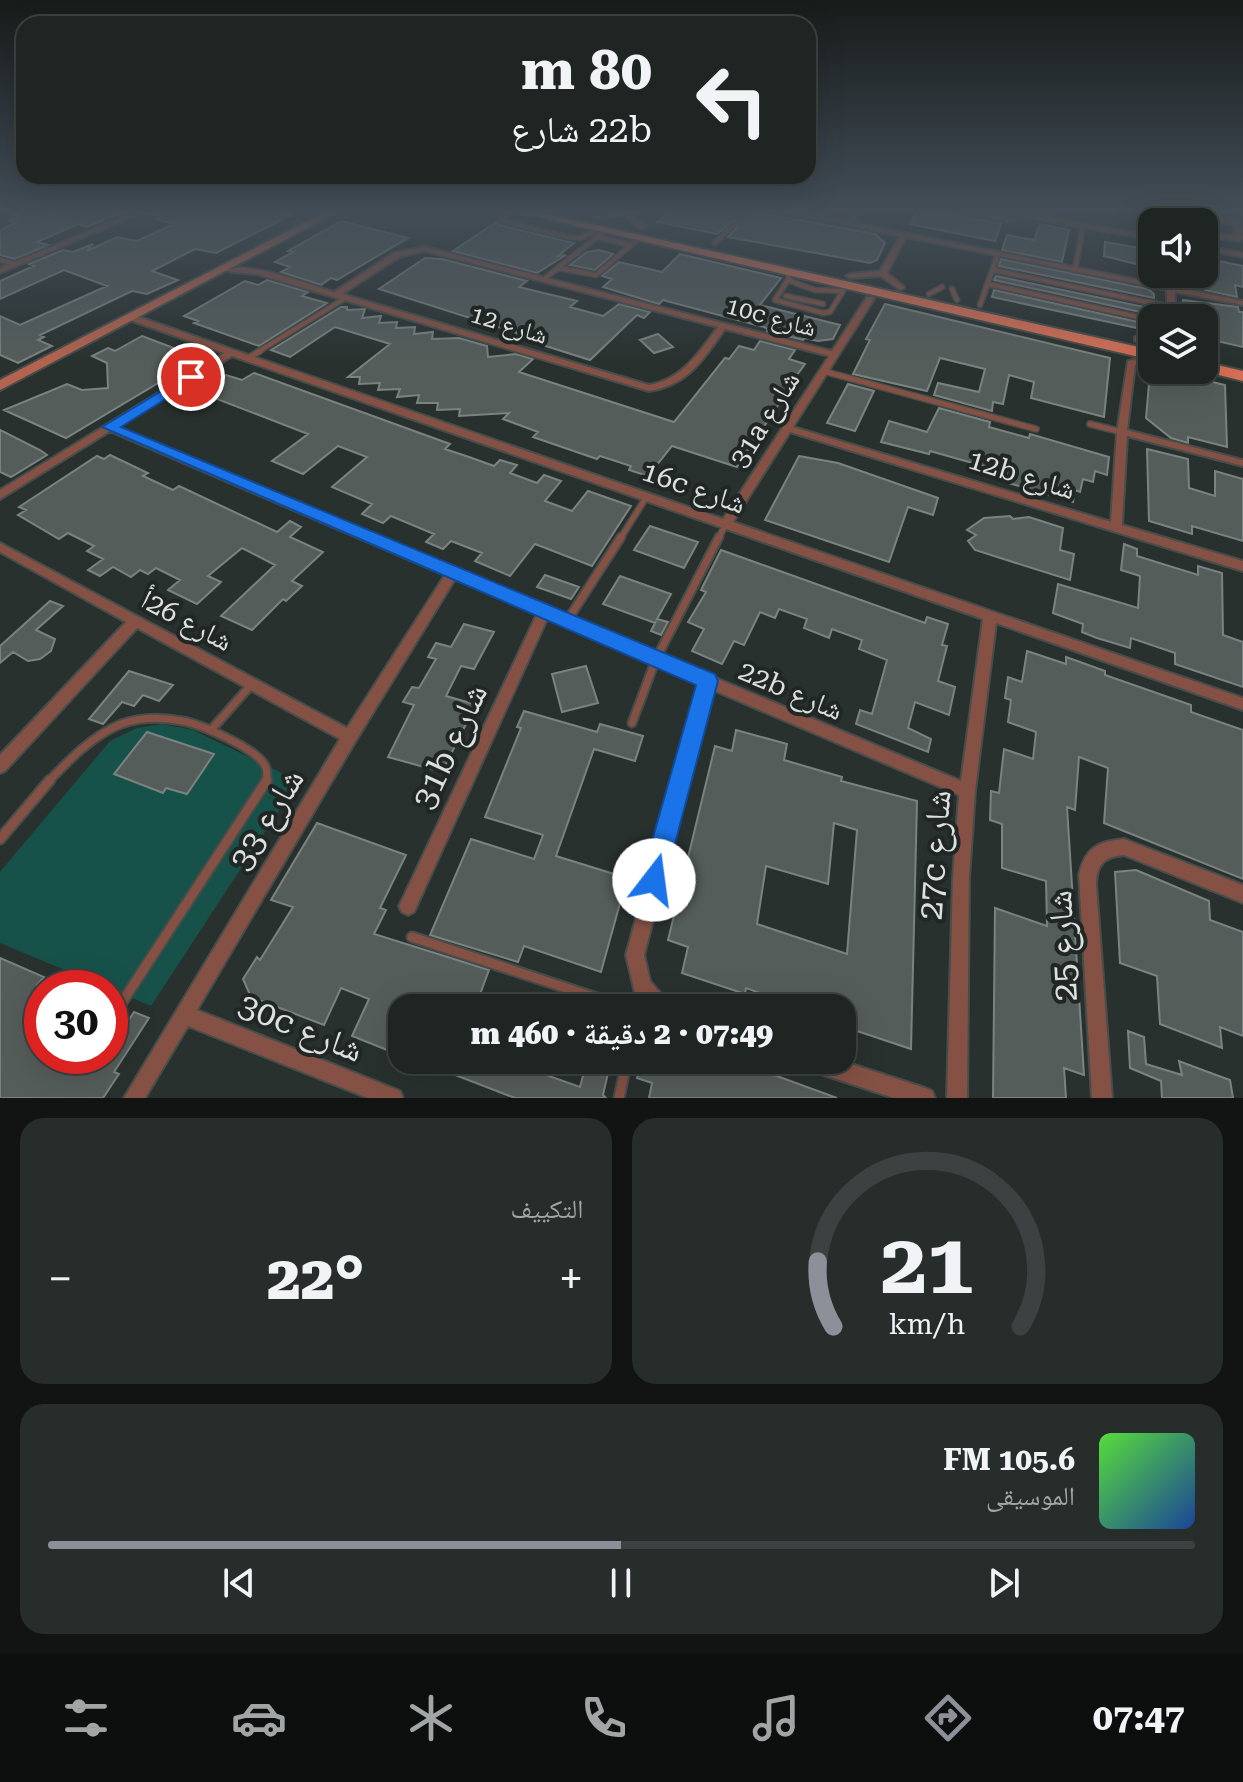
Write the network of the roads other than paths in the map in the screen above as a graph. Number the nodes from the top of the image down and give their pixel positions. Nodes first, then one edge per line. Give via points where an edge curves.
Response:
1 (5, 261) edge
2 (22, 261) edge
3 (237, 261) edge
4 (262, 261) edge
5 (389, 261) edge
6 (476, 261) edge
7 (565, 261) edge
8 (610, 261) edge
9 (730, 261) edge
10 (773, 261) edge
11 (889, 261) edge
12 (996, 261) edge
13 (1033, 261) edge
14 (1077, 261) edge
15 (15, 264) junction
16 (256, 265) junction
17 (558, 268) junction
18 (993, 270) junction
19 (1075, 270) junction
20 (0, 271) edge
21 (883, 273) junction
22 (791, 278) junction
23 (544, 279) junction
24 (1138, 282) edge
25 (988, 284) junction
26 (849, 285) junction
27 (1171, 288) joint
28 (184, 289) junction
29 (829, 292) junction
30 (900, 292) junction
31 (342, 296) junction
32 (786, 296) junction
33 (870, 299) junction
34 (781, 302) junction
35 (1243, 303) edge
36 (823, 304) junction
37 (1157, 304) edge
38 (1171, 304) edge
39 (980, 305) junction
40 (818, 312) junction
41 (130, 317) junction
42 (1138, 317) edge
43 (724, 325) junction
44 (1138, 338) edge
45 (1104, 344) junction
46 (231, 352) junction
47 (1138, 353) edge
48 (833, 354) junction
49 (1218, 357) edge
50 (248, 358) junction
51 (1138, 361) edge
52 (1131, 363) junction
53 (1243, 363) edge
54 (1218, 370) edge
55 (823, 371) junction
56 (1243, 376) edge
57 (2, 383) edge
58 (1090, 424) dead end
59 (109, 427) junction
60 (787, 428) junction
61 (1036, 429) dead end
62 (1122, 432) junction
63 (1243, 463) edge
64 (0, 495) edge
65 (647, 496) junction
66 (726, 524) junction
67 (1116, 528) junction
68 (0, 547) edge
69 (1243, 566) edge
70 (452, 573) junction
71 (544, 612) junction
72 (990, 616) junction
73 (136, 620) junction
74 (567, 621) junction
75 (656, 659) junction
76 (708, 681) junction
77 (253, 683) junction
78 (1243, 704) edge
79 (632, 723) dead end
80 (211, 730) junction
81 (350, 737) junction
82 (0, 766) edge
83 (967, 791) junction
84 (0, 839) edge
85 (1243, 894) edge
86 (408, 906) dead end
87 (412, 937) dead end
88 (128, 993) edge
89 (585, 994) edge
90 (646, 994) edge
91 (185, 1015) junction
92 (624, 1074) edge
93 (852, 1074) edge
94 (134, 1098) edge
95 (393, 1098) edge
96 (619, 1098) edge
97 (925, 1098) edge
98 (957, 1098) edge
99 (1102, 1098) edge

1 - 15 lane
2 - 15 street
3 - 28 street
4 - 16 street
5 - 31 street, 10c شارع
6 - 23 street, 10c شارع
7 - 17 lane
8 - 17 lane via 596,275
9 - 22 main road
10 - 26 main road
11 - 21 street
12 - 18 lane
13 - 19 street
14 - 19 lane
15 - 20 street
16 - 28 street
16 - 31 street, شارع 12
17 - 23 lane
18 - 25 lane
18 - 37 lane
19 - 24 street
21 - 26 street
21 - 30 street
22 - 26 main road
22 - 29 lane
22 - 32 lane
22 - 34 lane via 774,297
23 - 43 street, 10c شارع
25 - 39 lane
25 - 42 lane
26 - 29 lane
26 - 30 main road
26 - 33 street
26 - 40 lane via 830,312
27 - 35 street
27 - 38 street
28 - 41 street
29 - 36 lane
30 - 33 street
30 - 39 main road via 935,290
30 - 45 main road
31 - 43 street, شارع 12 via 649,388 679,380
31 - 50 lane
32 - 34 lane
32 - 36 lane
33 - 48 street, 31a شارع
34 - 40 lane
36 - 40 lane
39 - 44 main road
41 - 46 street, 16c شارع
41 - 57 street
43 - 48 street, 10c شارع
45 - 47 main road
45 - 52 street
46 - 50 street, 16c شارع
46 - 59 street
48 - 55 street, 31a شارع
49 - 53 main road
50 - 65 street, 16c شارع
51 - 52 street
52 - 62 street
54 - 56 main road
55 - 60 street, 31a شارع
55 - 61 lane
58 - 62 lane
59 - 64 street
59 - 70 street, 22b شارع
60 - 66 street, 31a شارع
60 - 67 street, 12b شارع
62 - 63 street
62 - 67 street
65 - 66 street, 16c شارع
65 - 74 lane
66 - 72 street, 16c شارع
66 - 75 lane
67 - 69 street, 12b شارع
68 - 73 street, شارع 26أ
70 - 71 street, 22b شارع
70 - 81 street, شارع 33
71 - 74 street, 22b شارع
71 - 86 street, 31b شارع
72 - 78 street, 16c شارع
72 - 83 street, 27c شارع
73 - 77 street, شارع 26أ
73 - 82 street
74 - 75 street, 22b شارع
75 - 76 street, 22b شارع
75 - 79 lane
76 - 83 street, 22b شارع
76 - 90 street via 638,937 637,971
77 - 80 lane
77 - 81 street, شارع 26أ
80 - 84 lane via 167,716 147,717 105,732 66,761
80 - 88 lane via 264,763 266,783
81 - 91 street, شارع 33
83 - 98 street, 27c شارع
85 - 99 street, شارع 25 via 1124,847 1094,854 1087,884
87 - 89 lane
91 - 94 street, شارع 33
91 - 95 street, 30c شارع
92 - 96 lane
93 - 97 street

